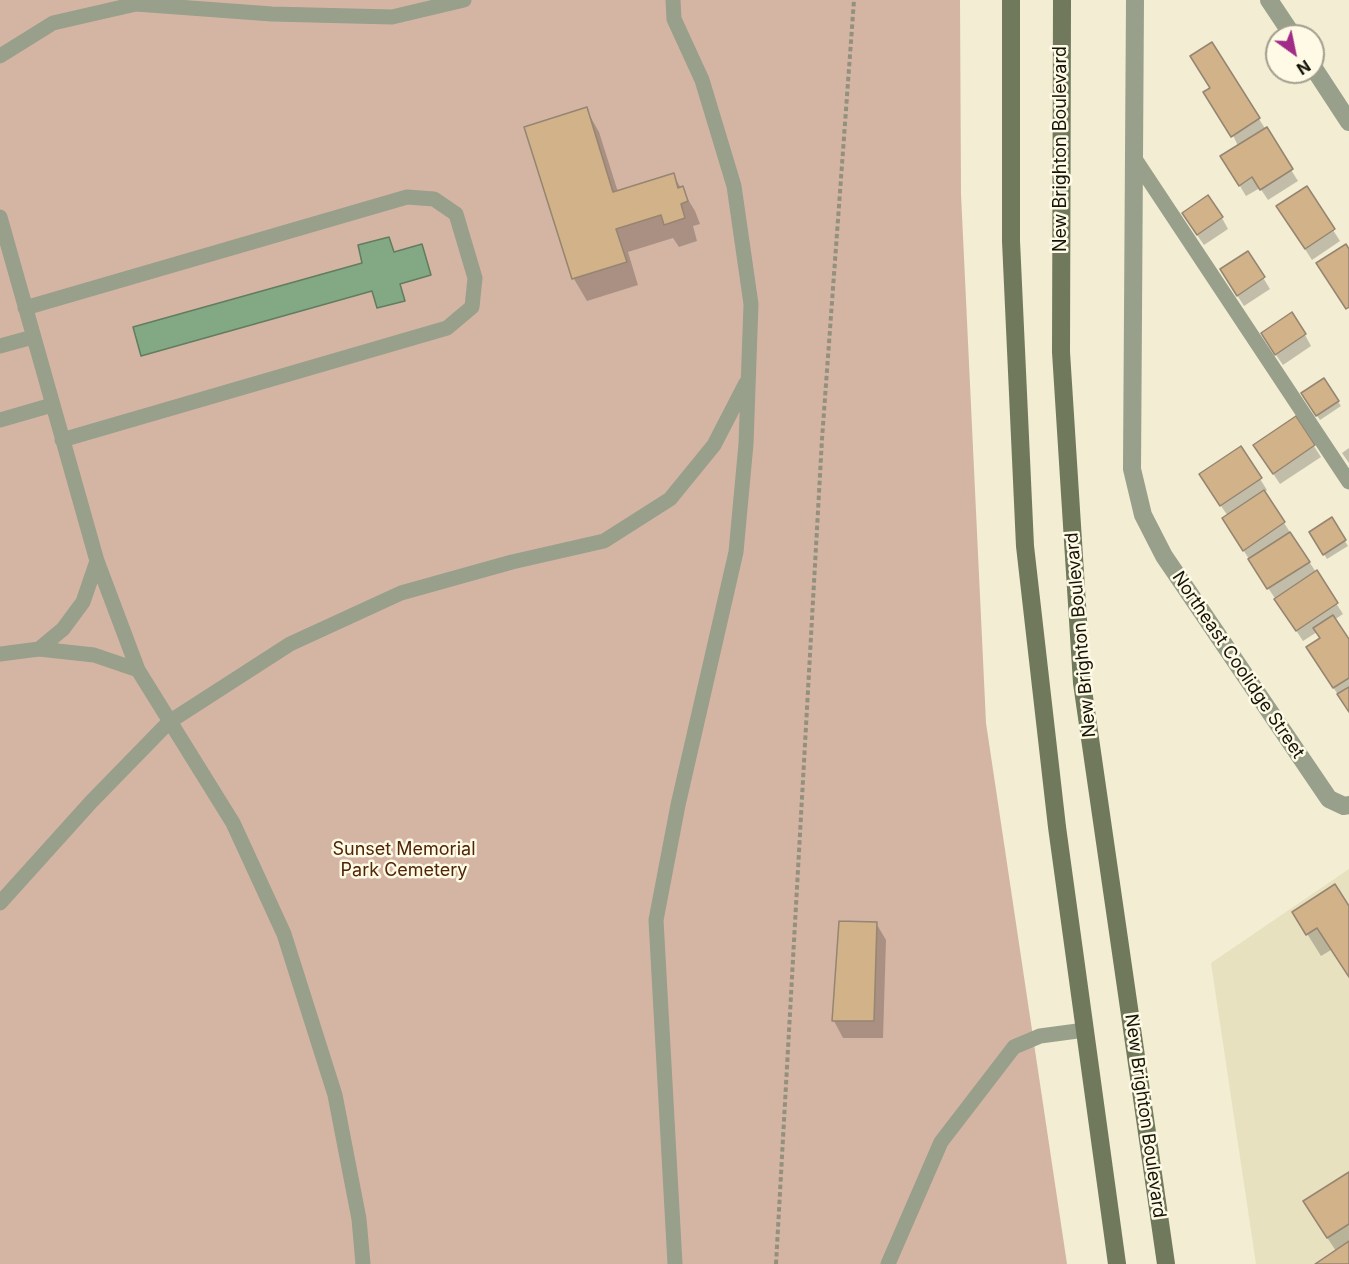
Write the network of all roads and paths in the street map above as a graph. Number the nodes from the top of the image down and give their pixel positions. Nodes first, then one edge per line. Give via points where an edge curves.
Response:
1 (464, 0) edge
2 (673, 0) edge
3 (854, 0) edge
4 (1011, 0) edge
5 (1062, 0) edge
6 (1269, 0) edge
7 (1137, 1) edge
8 (1285, 24) edge
9 (0, 56) edge
10 (1324, 84) edge
11 (1349, 122) edge
12 (1135, 159) junction
13 (0, 217) edge
14 (25, 308) junction
15 (33, 337) junction
16 (0, 346) edge
17 (748, 378) junction
18 (52, 405) junction
19 (0, 420) edge
20 (62, 440) junction
21 (1349, 482) edge
22 (97, 561) junction
23 (39, 649) junction
24 (0, 654) edge
25 (138, 670) junction
26 (170, 722) junction
27 (1346, 805) edge
28 (0, 903) edge
29 (1084, 1030) junction
30 (363, 1264) edge
31 (675, 1264) edge
32 (777, 1264) edge
33 (888, 1264) edge
34 (1117, 1264) edge
35 (1166, 1264) edge

1 - 9 lane via 392,17 272,14 136,4 53,23
2 - 17 lane via 674,19 702,80 734,186 751,304
3 - 32 path via 822,439
4 - 29 main road via 1011,241 1025,546
5 - 35 main road, New Brighton Boulevard via 1061,352 1082,682
6 - 8 street
7 - 12 street
10 - 11 street
12 - 21 lane
12 - 27 street, Northeast Coolidge Street via 1132,469 1143,515 1164,556 1329,799
13 - 14 lane
14 - 15 lane
14 - 20 lane via 407,197 434,199 456,214 475,278 472,307 447,328
15 - 16 lane
15 - 18 lane
17 - 26 lane via 714,445 670,499 604,541 401,593 290,644
17 - 31 lane via 736,552 678,804 656,920
18 - 19 lane
18 - 20 lane
20 - 22 lane
22 - 23 lane via 83,602 63,629
22 - 25 lane
23 - 24 lane
23 - 25 lane via 94,655
25 - 26 lane
26 - 28 lane
26 - 30 lane via 233,823 284,934 335,1095 359,1219
29 - 33 lane via 1040,1036 1014,1047 941,1142
29 - 34 main road

